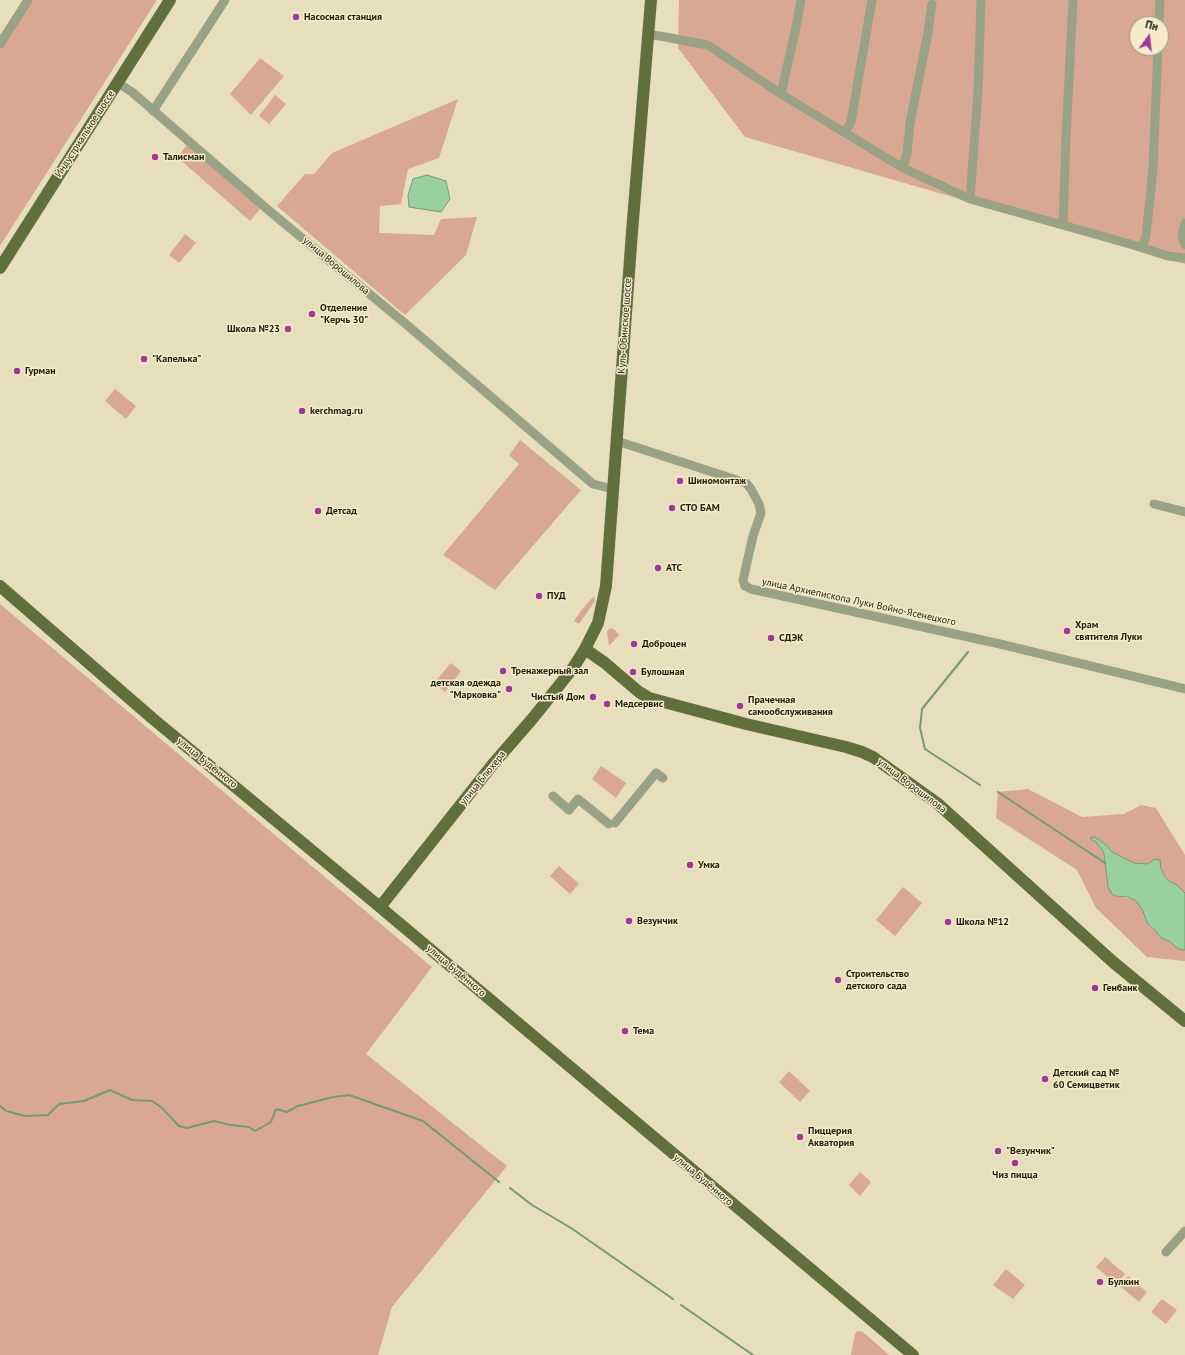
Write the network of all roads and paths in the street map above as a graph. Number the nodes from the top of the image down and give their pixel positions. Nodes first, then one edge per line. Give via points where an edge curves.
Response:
1 (28, 0) edge
2 (170, 0) edge
3 (225, 0) edge
4 (651, 0) edge
5 (801, 0) edge
6 (872, 0) edge
7 (980, 0) edge
8 (1073, 0) edge
9 (1160, 0) edge
10 (932, 4) dead end
11 (1159, 16) edge
12 (648, 35) junction
13 (0, 44) edge
14 (1158, 56) edge
15 (118, 83) junction
16 (781, 94) junction
17 (153, 110) junction
18 (845, 132) junction
19 (903, 168) junction
20 (970, 199) junction
21 (1185, 223) edge
22 (1063, 225) junction
23 (1185, 245) edge
24 (1142, 247) junction
25 (1185, 258) edge
26 (0, 268) edge
27 (617, 441) junction
28 (613, 489) junction
29 (1154, 504) dead end
30 (1185, 512) edge
31 (0, 586) edge
32 (585, 649) junction
33 (1185, 689) edge
34 (663, 778) dead end
35 (553, 796) dead end
36 (380, 907) junction
37 (1185, 1021) edge
38 (1185, 1231) edge
39 (1166, 1252) dead end
40 (912, 1355) edge

1 - 13 street
2 - 15 main road, Индустриальное шоссе
3 - 17 street
4 - 12 main road, Куль-Обинское шоссе
5 - 16 street
6 - 18 street via 851,122
7 - 20 street via 978,92
8 - 22 street
9 - 11 street
10 - 19 street
12 - 16 street via 708,45
12 - 27 main road, Куль-Обинское шоссе
14 - 24 street via 1153,169 1146,236
15 - 17 street, улица Ворошилова
15 - 26 main road, Индустриальное шоссе
16 - 18 street
17 - 28 street, улица Ворошилова via 593,484
18 - 19 street
19 - 20 street
20 - 22 street
21 - 23 street via 1182,236
22 - 24 street
24 - 25 street via 1168,256
27 - 28 main road, Куль-Обинское шоссе
27 - 33 street, улица Архиепископа Луки Войно-Ясенецкого via 746,483 759,504 761,513 743,580 745,586 751,589 1000,644
28 - 32 main road, Куль-Обинское шоссе via 606,586 598,623
29 - 30 street
31 - 36 main road, улица Будённого via 146,713
32 - 36 main road, улица Блюхера via 573,668
32 - 37 main road, улица Ворошилова via 649,698 746,724 846,746 873,757 937,803 1113,962
34 - 35 street via 656,773 612,823 578,799 569,810
36 - 40 main road, улица Будённого
38 - 39 street

